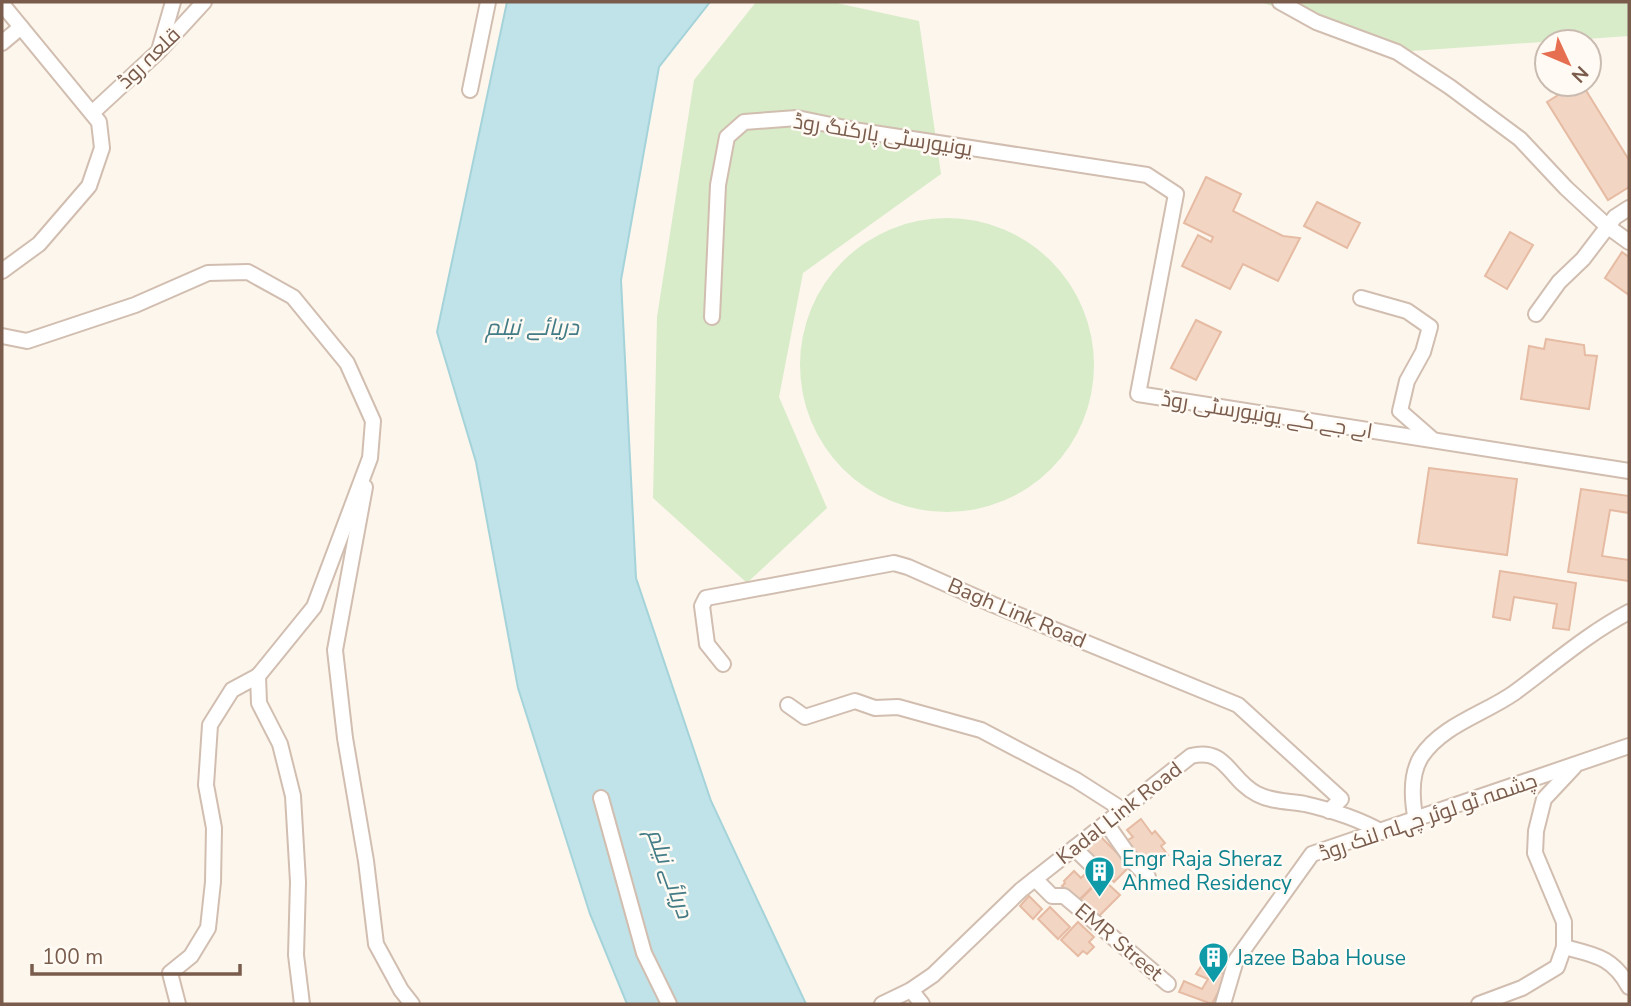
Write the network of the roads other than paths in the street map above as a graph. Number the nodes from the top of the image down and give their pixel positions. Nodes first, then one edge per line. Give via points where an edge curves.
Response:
1 (173, 2) edge
2 (204, 2) edge
3 (488, 2) edge
4 (1280, 2) edge
5 (2, 4) edge
6 (21, 27) junction
7 (2, 43) edge
8 (159, 51) junction
9 (470, 90) dead end
10 (92, 113) junction
11 (1176, 194) joint
12 (1629, 208) edge
13 (1607, 226) junction
14 (1629, 242) edge
15 (2, 271) edge
16 (1361, 298) dead end
17 (1536, 314) dead end
18 (712, 317) dead end
19 (2, 335) edge
20 (1433, 440) junction
21 (370, 458) junction
22 (1629, 471) edge
23 (1629, 612) edge
24 (723, 664) dead end
25 (258, 676) junction
26 (788, 705) dead end
27 (1629, 746) edge
28 (1575, 766) junction
29 (601, 798) dead end
30 (1123, 810) junction
31 (1329, 811) junction
32 (1416, 821) junction
33 (1106, 823) junction
34 (1382, 832) junction
35 (1074, 848) junction
36 (1103, 876) dead end
37 (1148, 877) dead end
38 (1035, 879) junction
39 (1564, 947) junction
40 (1624, 968) edge
41 (1168, 984) dead end
42 (1629, 987) edge
43 (911, 990) junction
44 (178, 1004) edge
45 (302, 1004) edge
46 (412, 1004) edge
47 (669, 1004) edge
48 (882, 1004) edge
49 (922, 1004) edge
50 (1223, 1004) edge
51 (1479, 1004) edge

1 - 8 street
2 - 8 street, قلعہ روڈ
3 - 9 street
4 - 13 street via 1316,22 1397,52 1450,87 1520,139
5 - 6 street
6 - 7 street
6 - 10 street
8 - 10 street, قلعہ روڈ
10 - 15 street via 99,122 103,148 89,186 39,244
11 - 18 street, یونیورسٹی پارکنگ روڈ via 1147,176 1110,169 797,118 744,122 727,137 718,185
11 - 20 street, اے جے کے یونیورسٹی روڈ via 1138,394
12 - 13 street
13 - 14 street
13 - 17 street
16 - 20 street, اے جے کے یونیورسٹی روڈ via 1407,311 1430,327 1423,352 1406,381 1400,411
19 - 21 street via 27,341 135,305 208,273 248,272 293,297 347,363 373,421
20 - 22 street, اے جے کے یونیورسٹی روڈ
21 - 25 street via 314,607
21 - 46 street via 335,650 376,944
23 - 32 street via 1600,627 1512,694 1436,741 1415,769
24 - 31 street, Bagh Link Road via 706,644 702,606 706,598 894,563 1238,705 1341,799
25 - 44 street via 232,690 210,725 206,785 214,828 214,881 208,928 191,956 170,973
25 - 45 street via 259,703 280,744 293,796 296,955
26 - 30 street via 805,717 855,701 875,708 898,707 981,730
27 - 28 street, چشمہ ٹو لوئر چہلہ لنک روڈ
28 - 32 street, چشمہ ٹو لوئر چہلہ لنک روڈ
28 - 39 street via 1544,799 1536,831 1535,853 1564,922
29 - 47 street via 644,953
30 - 31 street, Kadal Link Road via 1191,756 1203,753 1215,755 1256,794
30 - 33 street, Kadal Link Road
31 - 34 street, Kadal Link Road
32 - 34 street, چشمہ ٹو لوئر چہلہ لنک روڈ
33 - 35 street, Kadal Link Road
33 - 37 street
34 - 50 street, چشمہ ٹو لوئر چہلہ لنک روڈ via 1312,855 1237,960
35 - 36 street
35 - 38 street, Kadal Link Road
38 - 41 street, EMR Street via 1052,896 1064,896
38 - 43 street, Kadal Link Road
39 - 40 street
39 - 51 street via 1558,967 1522,988
40 - 42 street
43 - 48 street, Kadal Link Road
43 - 49 street

